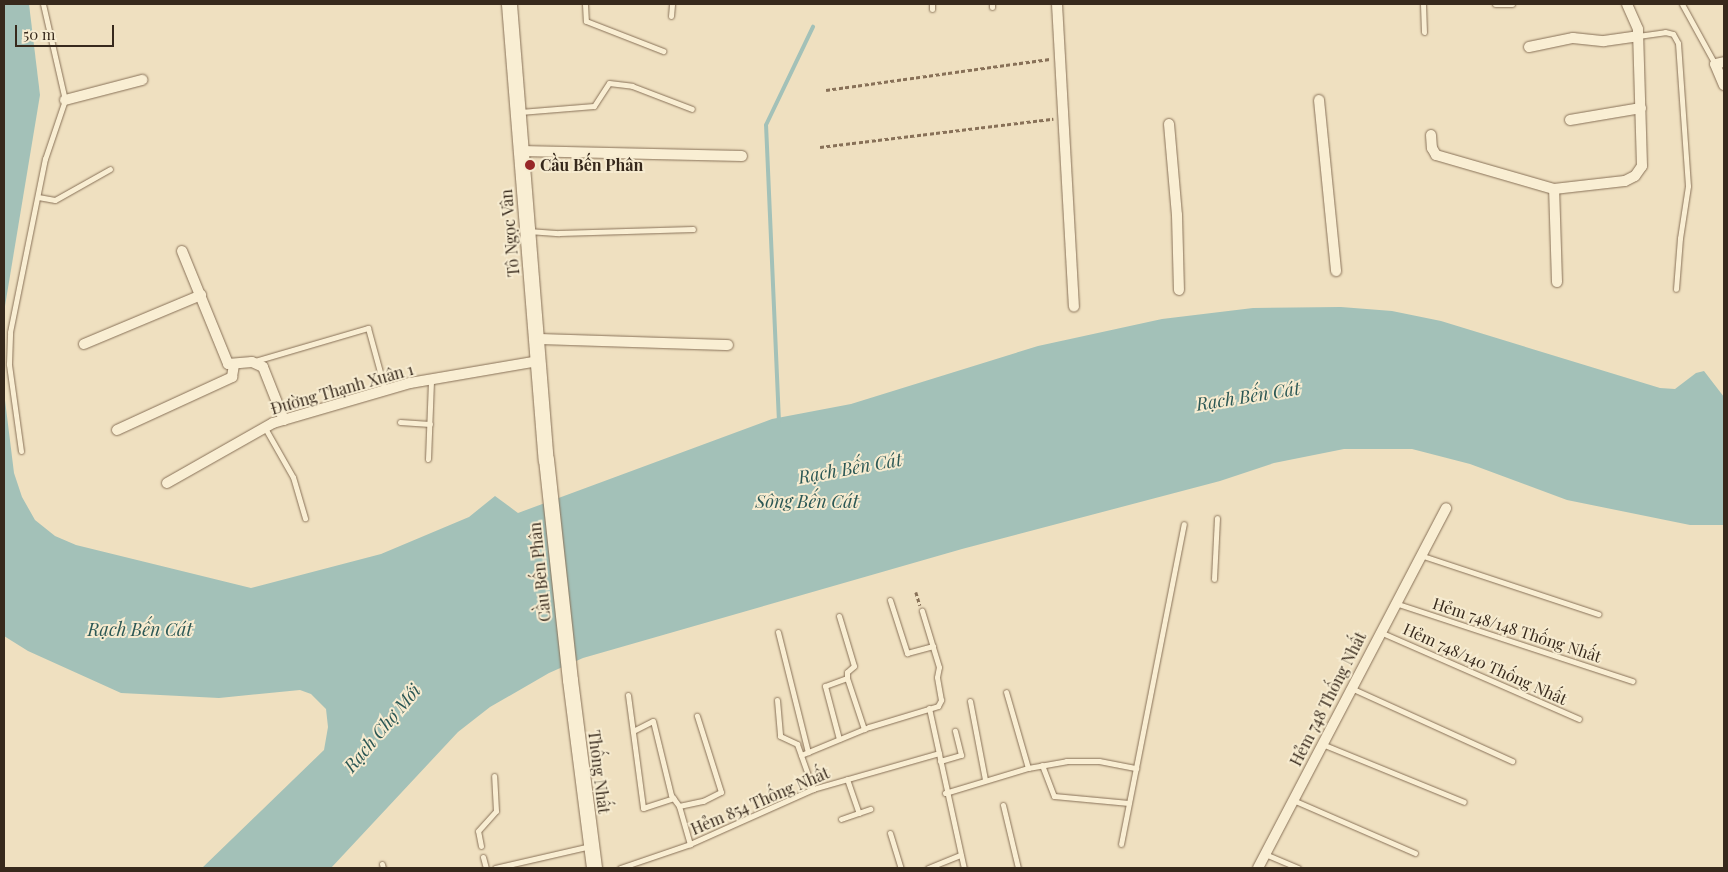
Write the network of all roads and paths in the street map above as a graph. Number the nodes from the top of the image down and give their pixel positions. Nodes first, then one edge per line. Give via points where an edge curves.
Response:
1 (43, 4) edge
2 (509, 4) edge
3 (585, 4) edge
4 (672, 4) edge
5 (1057, 4) edge
6 (1423, 4) edge
7 (1495, 4) edge
8 (1512, 4) edge
9 (1627, 4) edge
10 (1682, 4) edge
11 (671, 16) dead end
12 (1424, 32) dead end
13 (1638, 36) junction
14 (1529, 47) dead end
15 (662, 52) dead end
16 (1058, 58) junction
17 (1720, 63) edge
18 (142, 80) dead end
19 (1724, 85) edge
20 (826, 90) dead end
21 (65, 100) junction
22 (1319, 100) dead end
23 (692, 108) dead end
24 (1641, 108) junction
25 (518, 112) junction
26 (1062, 118) junction
27 (1570, 120) dead end
28 (1169, 124) dead end
29 (1431, 135) dead end
30 (820, 147) dead end
31 (521, 151) junction
32 (742, 156) dead end
33 (110, 168) dead end
34 (1554, 189) junction
35 (38, 197) junction
36 (693, 229) dead end
37 (528, 231) junction
38 (182, 251) dead end
39 (1336, 270) dead end
40 (1557, 282) dead end
41 (1179, 290) dead end
42 (1676, 290) dead end
43 (201, 295) junction
44 (1074, 307) dead end
45 (537, 340) junction
46 (84, 344) dead end
47 (728, 345) dead end
48 (539, 361) junction
49 (252, 362) junction
50 (234, 365) junction
51 (431, 379) junction
52 (385, 390) junction
53 (284, 420) junction
54 (400, 422) dead end
55 (430, 424) junction
56 (265, 428) junction
57 (117, 430) dead end
58 (21, 451) dead end
59 (428, 459) dead end
60 (546, 459) joint
61 (168, 483) dead end
62 (1446, 508) dead end
63 (305, 518) dead end
64 (1218, 518) dead end
65 (1184, 524) dead end
66 (1420, 555) junction
67 (1214, 579) dead end
68 (890, 600) dead end
69 (1395, 603) junction
70 (922, 611) dead end
71 (1598, 614) dead end
72 (839, 616) dead end
73 (778, 632) dead end
74 (1380, 632) junction
75 (933, 646) junction
76 (848, 678) junction
77 (570, 680) joint
78 (1632, 681) dead end
79 (1351, 688) junction
80 (1006, 692) dead end
81 (628, 695) dead end
82 (777, 700) dead end
83 (970, 701) dead end
84 (929, 708) junction
85 (697, 716) dead end
86 (1579, 719) dead end
87 (864, 729) junction
88 (632, 731) junction
89 (955, 731) dead end
90 (839, 739) junction
91 (1322, 744) junction
92 (808, 752) junction
93 (939, 753) junction
94 (801, 755) junction
95 (940, 761) junction
96 (1512, 761) dead end
97 (1042, 765) junction
98 (1028, 768) junction
99 (1136, 768) junction
100 (494, 776) dead end
101 (847, 779) junction
102 (985, 780) junction
103 (813, 789) junction
104 (945, 793) junction
105 (674, 798) junction
106 (1293, 800) junction
107 (1464, 802) dead end
108 (1129, 803) junction
109 (1003, 805) dead end
110 (679, 806) junction
111 (870, 809) dead end
112 (859, 813) junction
113 (841, 819) dead end
114 (890, 833) dead end
115 (690, 844) junction
116 (1121, 844) dead end
117 (481, 846) dead end
118 (590, 846) junction
119 (1265, 854) junction
120 (1415, 854) dead end
121 (960, 855) junction
122 (483, 857) dead end
123 (486, 868) edge
124 (495, 868) edge
125 (594, 868) edge
126 (620, 868) edge
127 (901, 868) edge
128 (928, 868) edge
129 (964, 868) edge
130 (1018, 868) edge
131 (1258, 868) edge
132 (1298, 868) edge

1 - 21 lane
2 - 25 main road, Tô Ngọc Vân
3 - 15 lane via 586,21
4 - 11 lane
5 - 16 street
6 - 12 lane
7 - 8 lane
9 - 13 street
10 - 17 lane
13 - 14 street via 1604,40 1573,38
13 - 24 street
13 - 42 lane via 1665,32 1673,34 1678,43 1688,186
16 - 20 path
16 - 26 street
17 - 19 street
18 - 21 street
21 - 35 lane via 45,159
22 - 39 street
23 - 25 lane via 632,86 610,83 594,106
24 - 27 street
24 - 34 street via 1642,166 1635,176 1625,181
25 - 31 main road, Tô Ngọc Vân
26 - 30 path
26 - 44 street
28 - 41 street via 1177,215
29 - 34 street via 1436,155
31 - 32 street
31 - 37 main road, Tô Ngọc Vân
33 - 35 lane via 54,200
34 - 40 street
35 - 58 lane via 10,332 9,364
36 - 37 lane
37 - 45 main road, Tô Ngọc Vân
38 - 43 street
43 - 46 street
43 - 50 street via 228,364
45 - 47 street
45 - 48 main road, Tô Ngọc Vân
48 - 51 street, Đường Thạnh Xuân 1
48 - 60 main road, Tô Ngọc Vân
49 - 50 street
49 - 52 lane via 368,328
49 - 53 street via 263,366
50 - 57 street via 232,377
51 - 52 street, Đường Thạnh Xuân 1
51 - 55 lane
52 - 53 street, Đường Thạnh Xuân 1
53 - 56 street, Đường Thạnh Xuân 1
54 - 55 lane
55 - 59 lane
56 - 61 street, Đường Thạnh Xuân 1
56 - 63 lane via 293,476
60 - 77 main road, Cầu Bến Phân
62 - 66 street, Hẻm 748 Thống Nhất
64 - 67 lane
65 - 99 lane
66 - 69 street, Hẻm 748 Thống Nhất
66 - 71 lane
68 - 75 lane via 907,654
69 - 74 street, Hẻm 748 Thống Nhất
69 - 78 lane, Hẻm 748/148 Thống Nhất
70 - 75 lane
72 - 76 lane via 854,666 847,672
73 - 92 lane
74 - 79 street, Hẻm 748 Thống Nhất
74 - 86 lane, Hẻm 748/140 Thống Nhất
75 - 84 lane via 939,667 937,677 941,700 938,706
76 - 87 lane
76 - 90 lane via 825,686
77 - 118 main road, Thống Nhất
79 - 91 street, Hẻm 748 Thống Nhất
79 - 96 lane
80 - 98 lane
81 - 88 lane
82 - 94 lane via 780,736 797,744
83 - 102 lane
84 - 87 lane
84 - 93 lane
85 - 110 lane via 722,792 703,801
87 - 90 lane
88 - 105 lane via 653,721
88 - 105 lane via 644,808
89 - 95 lane via 961,755
90 - 92 lane
91 - 106 street, Hẻm 748 Thống Nhất
91 - 107 lane
92 - 94 lane
93 - 95 lane
93 - 101 lane, Hẻm 854 Thống Nhất
94 - 103 lane
95 - 104 lane
97 - 98 lane
97 - 99 lane via 1099,761
97 - 108 lane via 1054,796
98 - 102 lane
99 - 108 lane
100 - 117 lane via 496,810 478,832
101 - 103 lane, Hẻm 854 Thống Nhất
101 - 112 lane
102 - 104 lane
103 - 115 lane, Hẻm 854 Thống Nhất
104 - 121 lane
105 - 110 lane
106 - 119 street, Hẻm 748 Thống Nhất
106 - 120 lane
108 - 116 lane
109 - 130 lane
110 - 115 lane
111 - 112 lane
112 - 113 lane
114 - 127 lane
115 - 126 lane, Hẻm 854 Thống Nhất
118 - 124 lane
118 - 125 main road, Thống Nhất
119 - 131 street, Hẻm 748 Thống Nhất
119 - 132 lane
121 - 128 lane
121 - 129 lane
122 - 123 lane

